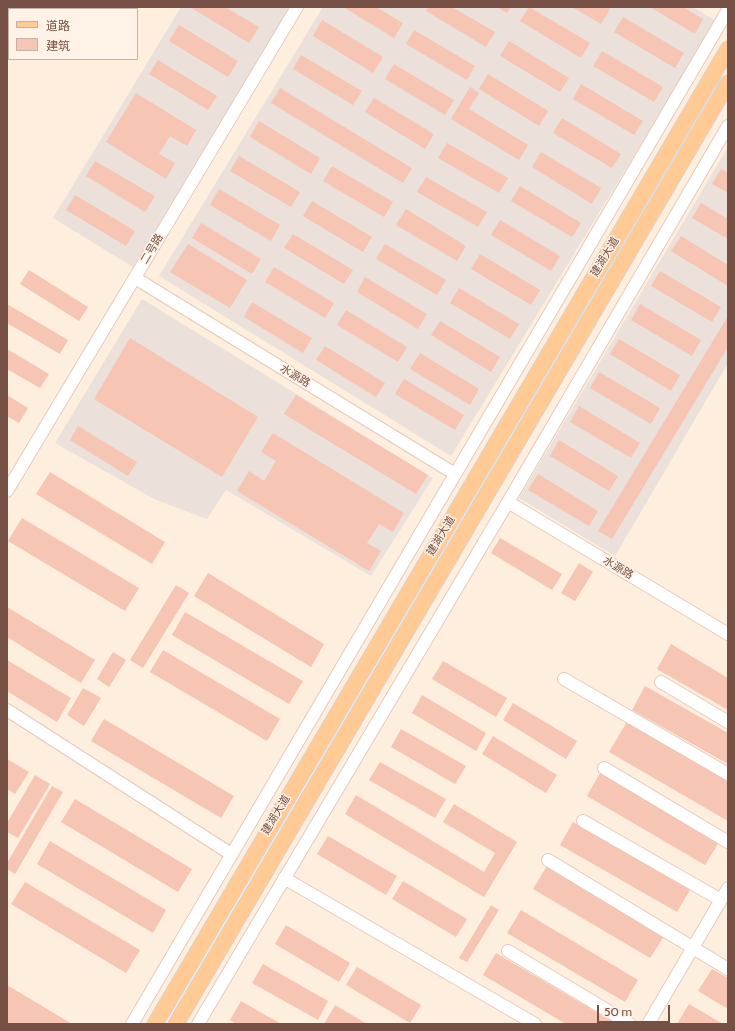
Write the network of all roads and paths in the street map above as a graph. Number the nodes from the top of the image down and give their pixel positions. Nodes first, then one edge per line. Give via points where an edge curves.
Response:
1 (297, 7) edge
2 (728, 10) edge
3 (728, 49) edge
4 (728, 83) edge
5 (728, 126) edge
6 (135, 278) junction
7 (455, 474) junction
8 (7, 491) edge
9 (508, 502) junction
10 (728, 634) edge
11 (564, 679) dead end
12 (661, 682) dead end
13 (7, 710) edge
14 (728, 722) edge
15 (604, 768) dead end
16 (728, 774) edge
17 (583, 821) dead end
18 (728, 842) edge
19 (231, 854) junction
20 (548, 860) dead end
21 (284, 878) junction
22 (728, 888) edge
23 (721, 900) junction
24 (693, 947) junction
25 (508, 951) dead end
26 (728, 968) edge
27 (132, 1024) edge
28 (155, 1024) edge
29 (176, 1024) edge
30 (198, 1024) edge
31 (535, 1024) edge
32 (630, 1024) edge
33 (648, 1024) edge

1 - 6 street, 二号路
2 - 7 street
3 - 28 main road, 建湖大道
4 - 29 main road, 建湖大道
5 - 9 street
6 - 7 street, 水源路
6 - 8 street, 二号路
7 - 19 street
9 - 10 street, 水源路
9 - 21 street
11 - 16 street
12 - 14 street
13 - 19 street
15 - 18 street
17 - 23 street
19 - 27 street
20 - 24 street
21 - 30 street
21 - 31 street
22 - 23 street
23 - 24 street
24 - 26 street
24 - 33 street
25 - 32 street

